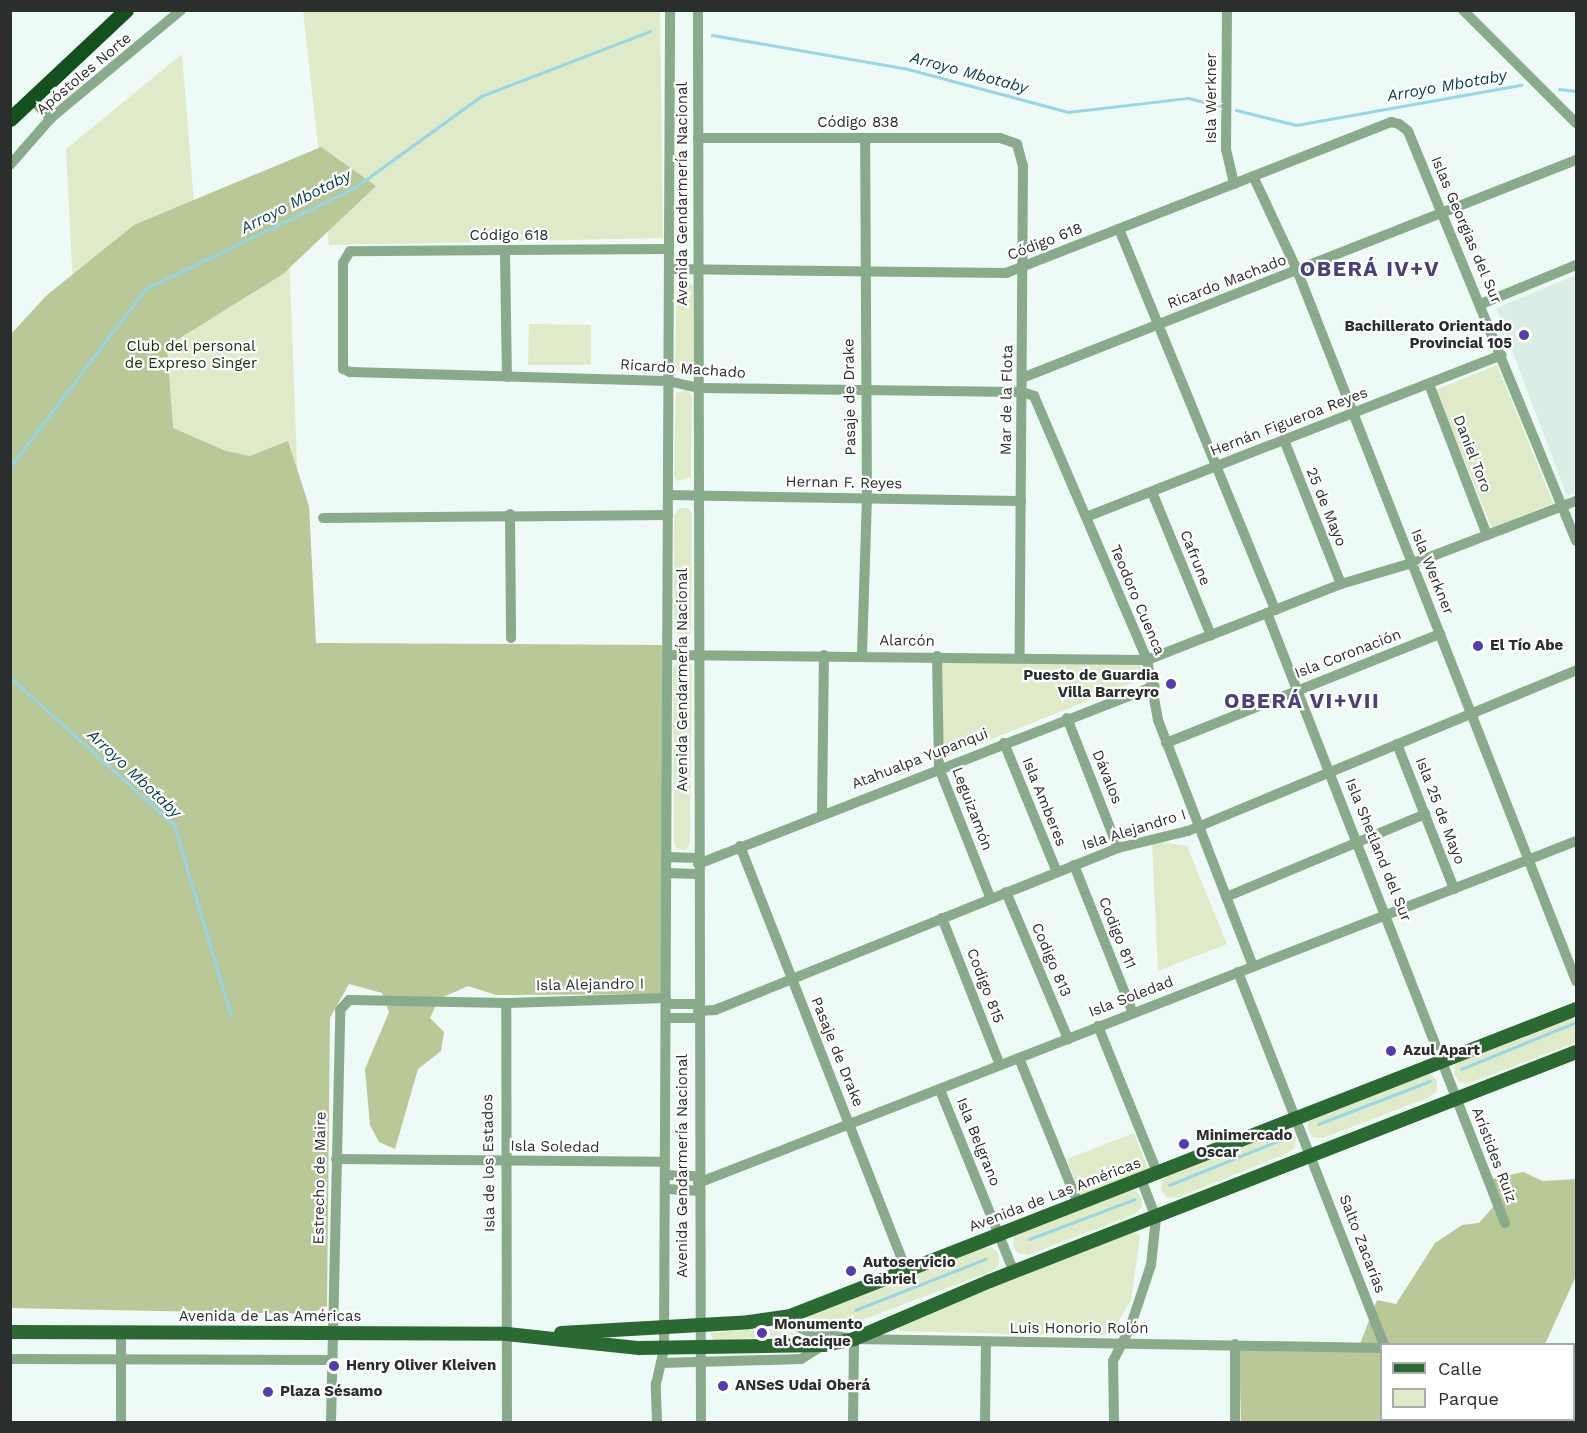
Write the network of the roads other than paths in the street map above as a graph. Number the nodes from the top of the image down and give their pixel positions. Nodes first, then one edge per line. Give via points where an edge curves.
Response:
1 (126, 10) edge
2 (181, 10) edge
3 (670, 10) edge
4 (698, 10) edge
5 (1227, 10) edge
6 (1463, 10) edge
7 (32, 99) junction
8 (51, 118) junction
9 (10, 119) edge
10 (1576, 123) edge
11 (1408, 131) joint
12 (698, 138) junction
13 (865, 138) junction
14 (1017, 144) joint
15 (1576, 160) edge
16 (10, 165) edge
17 (1253, 176) junction
18 (1234, 184) junction
19 (1443, 214) junction
20 (1119, 229) junction
21 (669, 249) junction
22 (505, 253) junction
23 (1576, 266) edge
24 (669, 269) junction
25 (1023, 269) junction
26 (1297, 270) junction
27 (698, 271) junction
28 (865, 274) junction
29 (1481, 304) junction
30 (1159, 324) junction
31 (1502, 355) junction
32 (343, 369) joint
33 (507, 377) junction
34 (1022, 378) junction
35 (668, 381) junction
36 (1429, 384) junction
37 (698, 387) junction
38 (864, 390) junction
39 (1022, 392) junction
40 (1354, 412) junction
41 (1284, 440) junction
42 (1218, 466) junction
43 (1152, 492) junction
44 (668, 495) junction
45 (699, 495) junction
46 (867, 499) junction
47 (1021, 501) junction
48 (1576, 501) edge
49 (1562, 506) junction
50 (510, 514) junction
51 (668, 515) junction
52 (1086, 517) junction
53 (323, 518) dead end
54 (1487, 535) junction
55 (1576, 541) edge
56 (1411, 561) junction
57 (1341, 584) junction
58 (1271, 612) junction
59 (1440, 634) junction
60 (1211, 635) junction
61 (511, 638) dead end
62 (698, 654) junction
63 (667, 655) junction
64 (824, 655) junction
65 (862, 655) junction
66 (937, 656) junction
67 (1020, 657) junction
68 (1147, 660) junction
69 (1576, 670) edge
70 (1155, 686) junction
71 (1298, 689) junction
72 (1472, 713) junction
73 (1067, 718) junction
74 (1004, 742) junction
75 (1166, 744) junction
76 (1398, 744) junction
77 (939, 768) junction
78 (1331, 772) junction
79 (822, 814) junction
80 (1425, 814) junction
81 (1198, 826) junction
82 (1576, 841) edge
83 (1359, 842) junction
84 (740, 846) junction
85 (1118, 848) junction
86 (666, 857) junction
87 (1528, 860) junction
88 (698, 865) junction
89 (1074, 865) junction
90 (1057, 872) junction
91 (666, 873) junction
92 (1454, 889) junction
93 (1006, 892) junction
94 (990, 897) junction
95 (1226, 897) junction
96 (1388, 915) junction
97 (942, 918) junction
98 (1253, 966) junction
99 (1238, 972) junction
100 (791, 978) junction
101 (1576, 981) edge
102 (666, 1001) junction
103 (511, 1002) junction
104 (1576, 1009) edge
105 (698, 1011) junction
106 (1133, 1013) junction
107 (666, 1018) junction
108 (339, 1021) joint
109 (1098, 1026) junction
110 (1068, 1039) junction
111 (1576, 1052) edge
112 (1019, 1058) junction
113 (1441, 1060) junction
114 (1000, 1065) junction
115 (940, 1090) junction
116 (1456, 1099) junction
117 (1296, 1117) junction
118 (850, 1124) junction
119 (1311, 1155) junction
120 (336, 1159) junction
121 (504, 1162) junction
122 (665, 1162) junction
123 (1157, 1172) junction
124 (665, 1175) junction
125 (1141, 1179) junction
126 (698, 1183) junction
127 (665, 1190) junction
128 (1078, 1203) junction
129 (1156, 1218) junction
130 (1505, 1223) dead end
131 (999, 1234) junction
132 (906, 1270) junction
133 (1014, 1272) junction
134 (780, 1319) junction
135 (665, 1325) junction
136 (698, 1326) junction
137 (10, 1332) edge
138 (121, 1333) junction
139 (507, 1334) junction
140 (332, 1335) junction
141 (529, 1335) junction
142 (837, 1336) junction
143 (854, 1339) junction
144 (986, 1343) junction
145 (1382, 1343) edge
146 (1122, 1344) junction
147 (1236, 1344) junction
148 (824, 1345) junction
149 (1380, 1346) edge
150 (663, 1356) junction
151 (699, 1356) junction
152 (10, 1359) edge
153 (121, 1359) junction
154 (331, 1360) junction
155 (121, 1422) edge
156 (331, 1422) edge
157 (507, 1422) edge
158 (657, 1422) edge
159 (701, 1422) edge
160 (853, 1422) edge
161 (985, 1422) edge
162 (1114, 1422) edge
163 (1235, 1422) edge

1 - 7 highway
2 - 8 street, Apóstoles Norte
3 - 21 street, Avenida Gendarmería Nacional
4 - 12 street, Avenida Gendarmería Nacional
5 - 18 street, Isla Werkner via 1226,148
6 - 10 street
7 - 8 street
7 - 9 highway
8 - 16 street, Apóstoles Norte
11 - 17 street, Código 618 via 1391,122
11 - 19 street, Islas Georgias del Sur
12 - 13 street, Código 838
12 - 27 street, Avenida Gendarmería Nacional
13 - 14 street, Código 838 via 1000,138
13 - 28 street, Pasaje de Drake
14 - 25 street, Mar de la Flota via 1023,166
15 - 19 street, Ricardo Machado
17 - 18 street, Código 618
17 - 26 street, Isla Werkner
18 - 20 street, Código 618
19 - 26 street, Ricardo Machado
19 - 29 street, Islas Georgias del Sur
20 - 25 street, Código 618
20 - 30 street, Isla Shetland del Sur
21 - 22 street, Código 618
21 - 24 street, Avenida Gendarmería Nacional
22 - 32 street, Código 618 via 350,251 343,263
22 - 33 street
23 - 29 street
24 - 27 street, Código 618
24 - 35 street, Avenida Gendarmería Nacional
25 - 28 street, Código 618 via 1006,273
25 - 34 street, Mar de la Flota
26 - 30 street, Ricardo Machado
26 - 40 street, Isla Werkner
27 - 28 street, Código 618
27 - 37 street, Avenida Gendarmería Nacional
28 - 38 street, Pasaje de Drake
29 - 31 street, Islas Georgias del Sur
30 - 34 street, Ricardo Machado
30 - 42 street, Isla Shetland del Sur
31 - 36 street, Hernán Figueroa Reyes
31 - 49 street, Islas Georgias del Sur
32 - 33 street, Ricardo Machado
33 - 35 street, Ricardo Machado
34 - 39 street, Mar de la Flota
35 - 37 street, Ricardo Machado
35 - 44 street, Avenida Gendarmería Nacional
36 - 40 street, Hernán Figueroa Reyes
36 - 54 street, Daniel Toro
37 - 38 street, Ricardo Machado
37 - 45 street, Avenida Gendarmería Nacional
38 - 39 street, Ricardo Machado
38 - 46 street, Pasaje de Drake
39 - 47 street, Mar de la Flota
39 - 52 street, Teodoro Cuenca via 1034,396
40 - 41 street, Hernán Figueroa Reyes
40 - 56 street, Isla Werkner
41 - 42 street, Hernán Figueroa Reyes
41 - 57 street, 25 de Mayo
42 - 43 street, Hernán Figueroa Reyes
42 - 58 street, Isla Shetland del Sur
43 - 52 street, Hernán Figueroa Reyes
43 - 60 street, Cafrune
44 - 45 street, Hernan F. Reyes
44 - 51 street, Avenida Gendarmería Nacional
45 - 46 street, Hernan F. Reyes
45 - 62 street, Avenida Gendarmería Nacional
46 - 47 street, Hernan F. Reyes
46 - 65 street, Pasaje de Drake
47 - 67 street, Mar de la Flota
48 - 49 street
49 - 54 street
49 - 55 street, Islas Georgias del Sur
50 - 51 street
50 - 53 street
50 - 61 street
51 - 63 street, Avenida Gendarmería Nacional
52 - 68 street, Teodoro Cuenca
54 - 56 street via 1422,561
56 - 57 street
56 - 59 street, Isla Werkner
57 - 58 street
58 - 60 street
58 - 71 street, Isla Shetland del Sur
59 - 71 street, Isla Coronación
59 - 72 street, Isla Werkner
60 - 68 street
62 - 63 street, Alarcón
62 - 64 street, Alarcón
62 - 88 street, Avenida Gendarmería Nacional
63 - 86 street, Avenida Gendarmería Nacional
64 - 65 street, Alarcón
64 - 79 street
65 - 66 street, Alarcón
66 - 67 street, Alarcón
66 - 77 street, Leguizamón
67 - 68 street, Alarcón
68 - 70 street, Teodoro Cuenca
69 - 72 street, Isla Alejandro I
70 - 73 street, Atahualpa Yupanqui
70 - 75 street, Teodoro Cuenca via 1158,720
71 - 75 street, Isla Coronación
71 - 78 street, Isla Shetland del Sur
72 - 76 street, Isla Alejandro I
72 - 87 street, Isla Werkner
73 - 74 street, Atahualpa Yupanqui
73 - 85 street, Dávalos
74 - 77 street, Atahualpa Yupanqui
74 - 90 street, Isla Amberes
75 - 81 street, Teodoro Cuenca
76 - 78 street, Isla Alejandro I
76 - 80 street, Isla 25 de Mayo
77 - 79 street, Atahualpa Yupanqui
77 - 94 street, Leguizamón
78 - 81 street, Isla Alejandro I
78 - 83 street, Isla Shetland del Sur
79 - 84 street, Atahualpa Yupanqui
80 - 83 street
80 - 92 street, Isla 25 de Mayo
81 - 85 street, Isla Alejandro I
81 - 95 street, Teodoro Cuenca
82 - 87 street, Isla Soledad
83 - 95 street
83 - 96 street, Isla Shetland del Sur
84 - 88 street, Atahualpa Yupanqui
84 - 100 street, Pasaje de Drake
85 - 89 street, Isla Alejandro I
86 - 88 street
86 - 91 street, Avenida Gendarmería Nacional
87 - 92 street, Isla Soledad
87 - 101 street, Isla Werkner
88 - 91 street
88 - 105 street, Avenida Gendarmería Nacional
89 - 90 street, Isla Alejandro I
89 - 106 street, Codigo 811
90 - 93 street, Isla Alejandro I
91 - 102 street, Avenida Gendarmería Nacional
92 - 96 street, Isla Soledad
93 - 94 street, Isla Alejandro I
93 - 110 street, Codigo 813
94 - 97 street, Isla Alejandro I
95 - 98 street, Teodoro Cuenca
96 - 98 street, Isla Soledad
96 - 113 street, Isla Shetland del Sur
97 - 100 street, Isla Alejandro I
97 - 114 street, Codigo 815
98 - 99 street, Isla Soledad
99 - 106 street, Isla Soledad
99 - 117 street
100 - 105 street, Isla Alejandro I via 715,1010
100 - 118 street, Pasaje de Drake
102 - 103 street, Isla Alejandro I
102 - 105 street, Isla Alejandro I
102 - 107 street, Avenida Gendarmería Nacional
103 - 108 street, Isla Alejandro I via 349,1000 340,1010
103 - 121 street, Isla de los Estados
104 - 113 main road, Avenida de Las Américas
105 - 107 street
105 - 126 street, Avenida Gendarmería Nacional
106 - 109 street, Isla Soledad
107 - 122 street, Avenida Gendarmería Nacional
108 - 120 street, Estrecho de Maire
109 - 110 street, Isla Soledad
109 - 123 street
110 - 112 street, Isla Soledad
111 - 116 main road, Avenida de Las Américas
112 - 114 street, Isla Soledad
112 - 128 street
113 - 116 street, Isla Shetland del Sur
113 - 117 main road, Avenida de Las Américas
114 - 115 street, Isla Soledad
115 - 118 street, Isla Soledad
115 - 131 street, Isla Belgrano
116 - 119 main road, Avenida de Las Américas
116 - 130 street, Arístides Ruiz
117 - 119 street, Salto Zacarías
117 - 123 main road, Avenida de Las Américas
118 - 126 street, Isla Soledad
118 - 132 street, Pasaje de Drake
119 - 129 main road, Avenida de Las Américas
119 - 145 street, Salto Zacarías
120 - 121 street, Isla Soledad
120 - 140 street, Estrecho de Maire
121 - 122 street, Isla Soledad
121 - 139 street, Isla de los Estados
122 - 124 street, Avenida Gendarmería Nacional
123 - 125 main road, Avenida de Las Américas
124 - 126 street
124 - 127 street, Avenida Gendarmería Nacional
125 - 128 main road, Avenida de Las Américas
125 - 129 street
126 - 127 street
126 - 136 street, Avenida Gendarmería Nacional
127 - 135 street, Avenida Gendarmería Nacional
128 - 131 main road, Avenida de Las Américas
129 - 133 main road, Avenida de Las Américas
129 - 146 street via 1146,1285
131 - 132 main road, Avenida de Las Américas
131 - 133 street, Isla Belgrano
132 - 134 main road, Avenida de Las Américas
133 - 143 main road, Avenida de Las Américas
134 - 136 main road, Avenida de Las Américas
134 - 142 street, Luis Honorio Rolón via 807,1331
135 - 136 main road, Avenida de Las Américas
135 - 141 main road, Avenida de Las Américas
135 - 150 street, Avenida Gendarmería Nacional
136 - 151 street, Avenida Gendarmería Nacional
137 - 138 main road, Avenida de Las Américas
138 - 140 main road, Avenida de Las Américas
138 - 153 street
139 - 140 main road, Avenida de Las Américas
139 - 141 main road, Avenida de Las Américas
139 - 157 street, Isla de los Estados
140 - 154 street
141 - 150 main road, Avenida de Las Américas
142 - 143 street, Luis Honorio Rolón
142 - 148 street
143 - 144 street, Luis Honorio Rolón
143 - 148 main road, Avenida de Las Américas
143 - 160 street
144 - 146 street, Luis Honorio Rolón
144 - 161 street
146 - 147 street, Luis Honorio Rolón
146 - 162 street via 1113,1360
147 - 149 street, Luis Honorio Rolón
147 - 163 street
148 - 151 main road, Avenida de Las Américas
150 - 151 main road, Avenida de Las Américas
150 - 158 street, Avenida Gendarmería Nacional
151 - 159 street, Avenida Gendarmería Nacional
152 - 153 street
153 - 154 street
153 - 155 street
154 - 156 street

